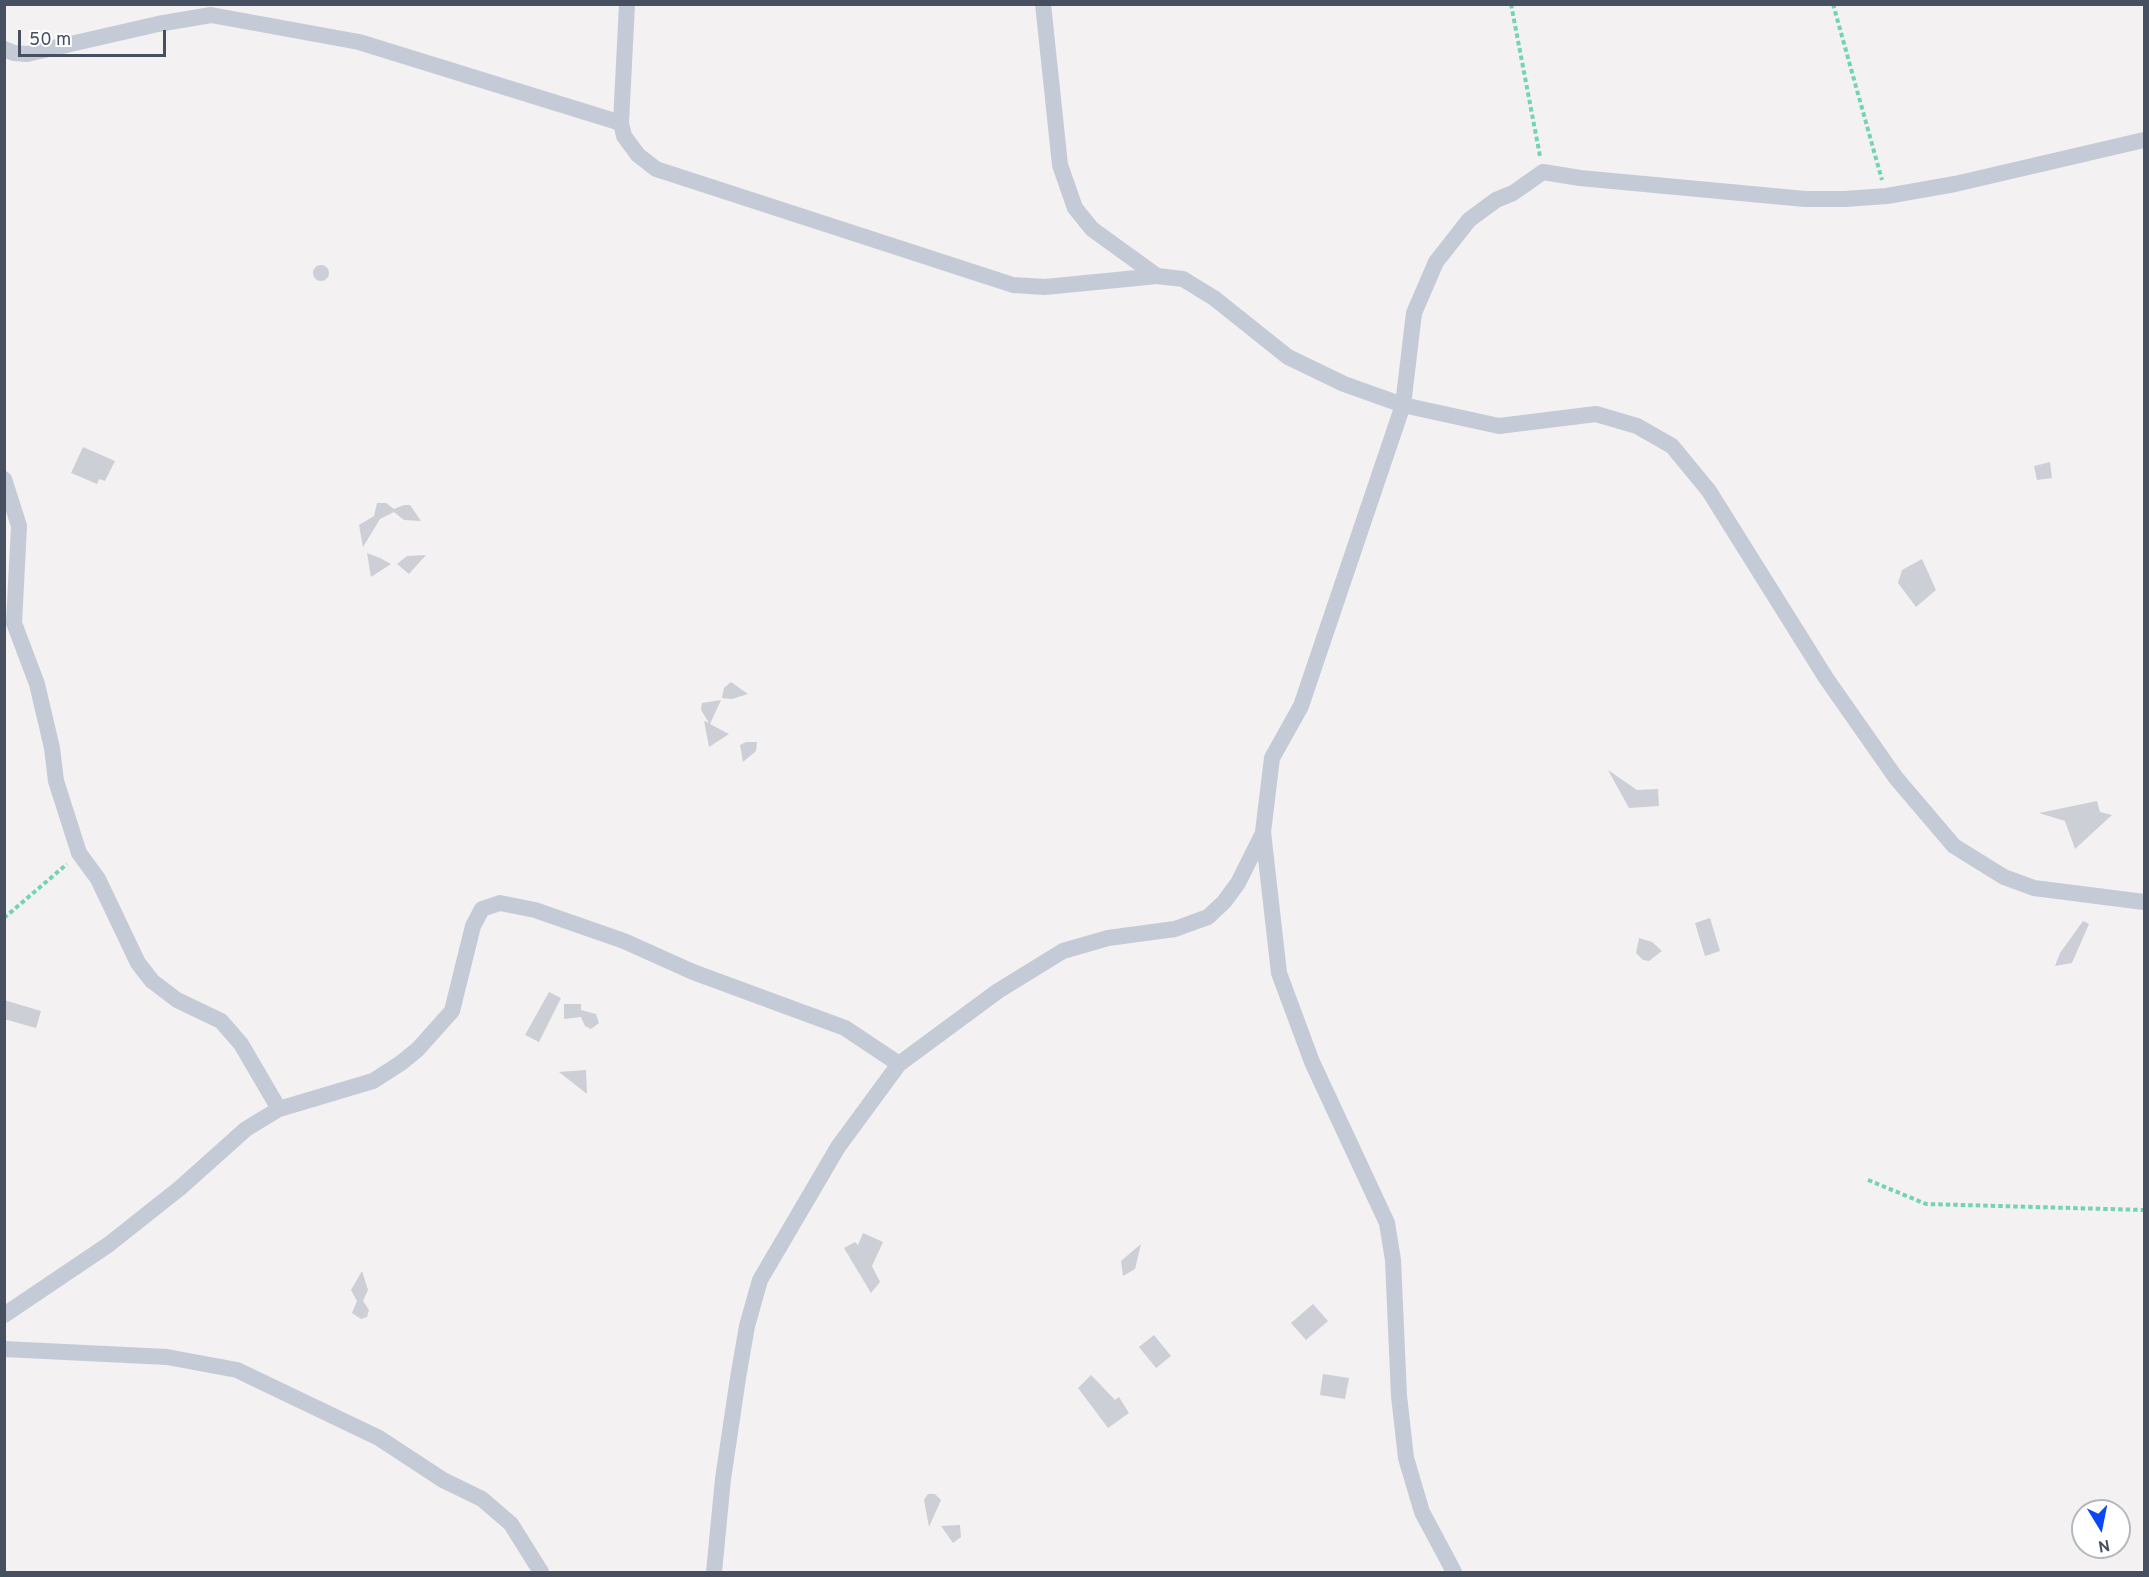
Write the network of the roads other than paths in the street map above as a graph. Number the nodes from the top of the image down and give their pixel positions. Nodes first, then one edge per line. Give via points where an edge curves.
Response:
1 (627, 4) edge
2 (1043, 4) edge
3 (4, 49) edge
4 (621, 123) junction
5 (2145, 140) edge
6 (1157, 276) junction
7 (1403, 405) junction
8 (4, 479) edge
9 (1263, 832) junction
10 (2145, 902) edge
11 (899, 1064) junction
12 (279, 1109) junction
13 (4, 1315) edge
14 (4, 1349) edge
15 (541, 1572) edge
16 (714, 1572) edge
17 (1454, 1572) edge

1 - 4 street
2 - 6 street via 1060,165 1075,208 1092,229
3 - 4 street via 27,54 211,15 359,42
4 - 6 street via 624,136 638,155 656,169 1013,285 1045,287
5 - 7 street via 1887,196 1805,199 1543,172 1469,220 1436,262 1414,313
6 - 7 street via 1183,279 1207,293 1288,357 1344,384
7 - 9 street via 1305,695 1272,758
7 - 10 street via 1499,426 1596,414 1637,426 1672,446 1708,491 1826,678 1889,769 1954,846 2004,877 2034,888
8 - 12 street via 19,526 14,623 37,684 56,781 79,853 98,879 138,963 152,981 177,1000 221,1021 241,1044
9 - 11 street via 1238,883 1208,916 1175,929 1108,938 1063,951 998,992
9 - 17 street via 1279,973 1312,1062 1388,1223 1406,1458 1422,1512
11 - 12 street via 845,1028 693,972 624,941 535,910 500,903 482,909 473,926 452,1011 418,1049 373,1081
11 - 16 street via 838,1147 760,1280 738,1378
12 - 13 street via 246,1129 108,1245
14 - 15 street via 167,1358 237,1370 379,1438 443,1480 482,1499 511,1524

